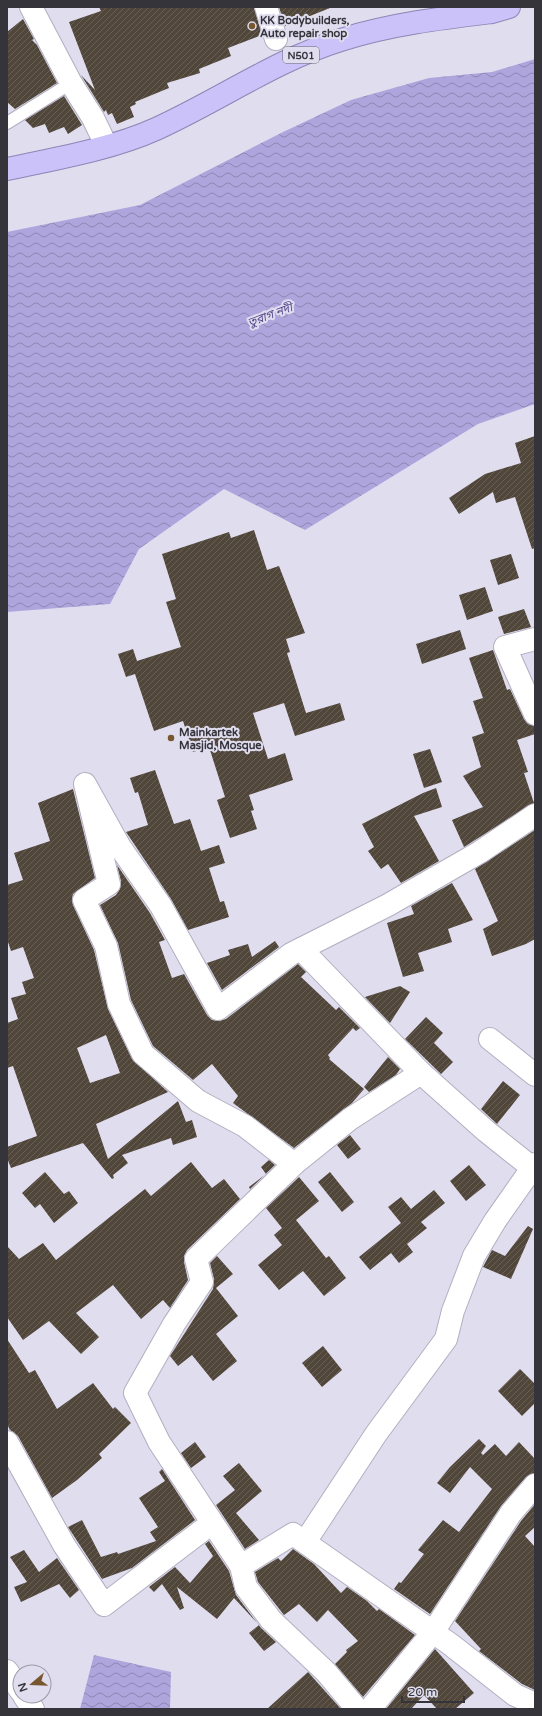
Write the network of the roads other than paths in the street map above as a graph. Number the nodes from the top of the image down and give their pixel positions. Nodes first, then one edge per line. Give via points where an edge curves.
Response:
1 (31, 7) edge
2 (266, 7) edge
3 (510, 7) edge
4 (276, 39) dead end
5 (71, 83) junction
6 (7, 122) edge
7 (106, 146) junction
8 (7, 169) edge
9 (535, 639) edge
10 (535, 714) edge
11 (535, 815) edge
12 (301, 949) junction
13 (490, 1039) dead end
14 (421, 1073) junction
15 (535, 1075) edge
16 (294, 1164) junction
17 (534, 1167) edge
18 (7, 1442) edge
19 (535, 1485) edge
20 (212, 1523) junction
21 (304, 1542) junction
22 (241, 1566) junction
23 (433, 1632) junction
24 (535, 1704) edge
25 (357, 1709) edge
26 (370, 1709) edge

1 - 5 street
2 - 4 street
3 - 7 highway, N501 via 379,29 343,39 264,71 155,130
5 - 6 lane
5 - 7 street via 93,118
7 - 8 highway, N501
9 - 10 street via 505,648
11 - 12 street via 388,905
12 - 14 street
12 - 16 street via 218,1009 161,906 120,847 85,784 109,884 84,900 106,946 119,1004 143,1054 198,1101 245,1126
13 - 15 street
14 - 16 street via 350,1119
14 - 17 street via 486,1131
16 - 20 street via 196,1259 202,1282 174,1324 135,1393 159,1442
17 - 21 street via 495,1221 474,1256 453,1311 446,1339 376,1434
18 - 20 street via 64,1545 104,1605
19 - 23 street via 511,1513
20 - 22 street
21 - 22 street via 293,1534
21 - 23 street
22 - 25 street via 246,1587 271,1620 326,1672
23 - 24 street via 514,1695
23 - 26 street

